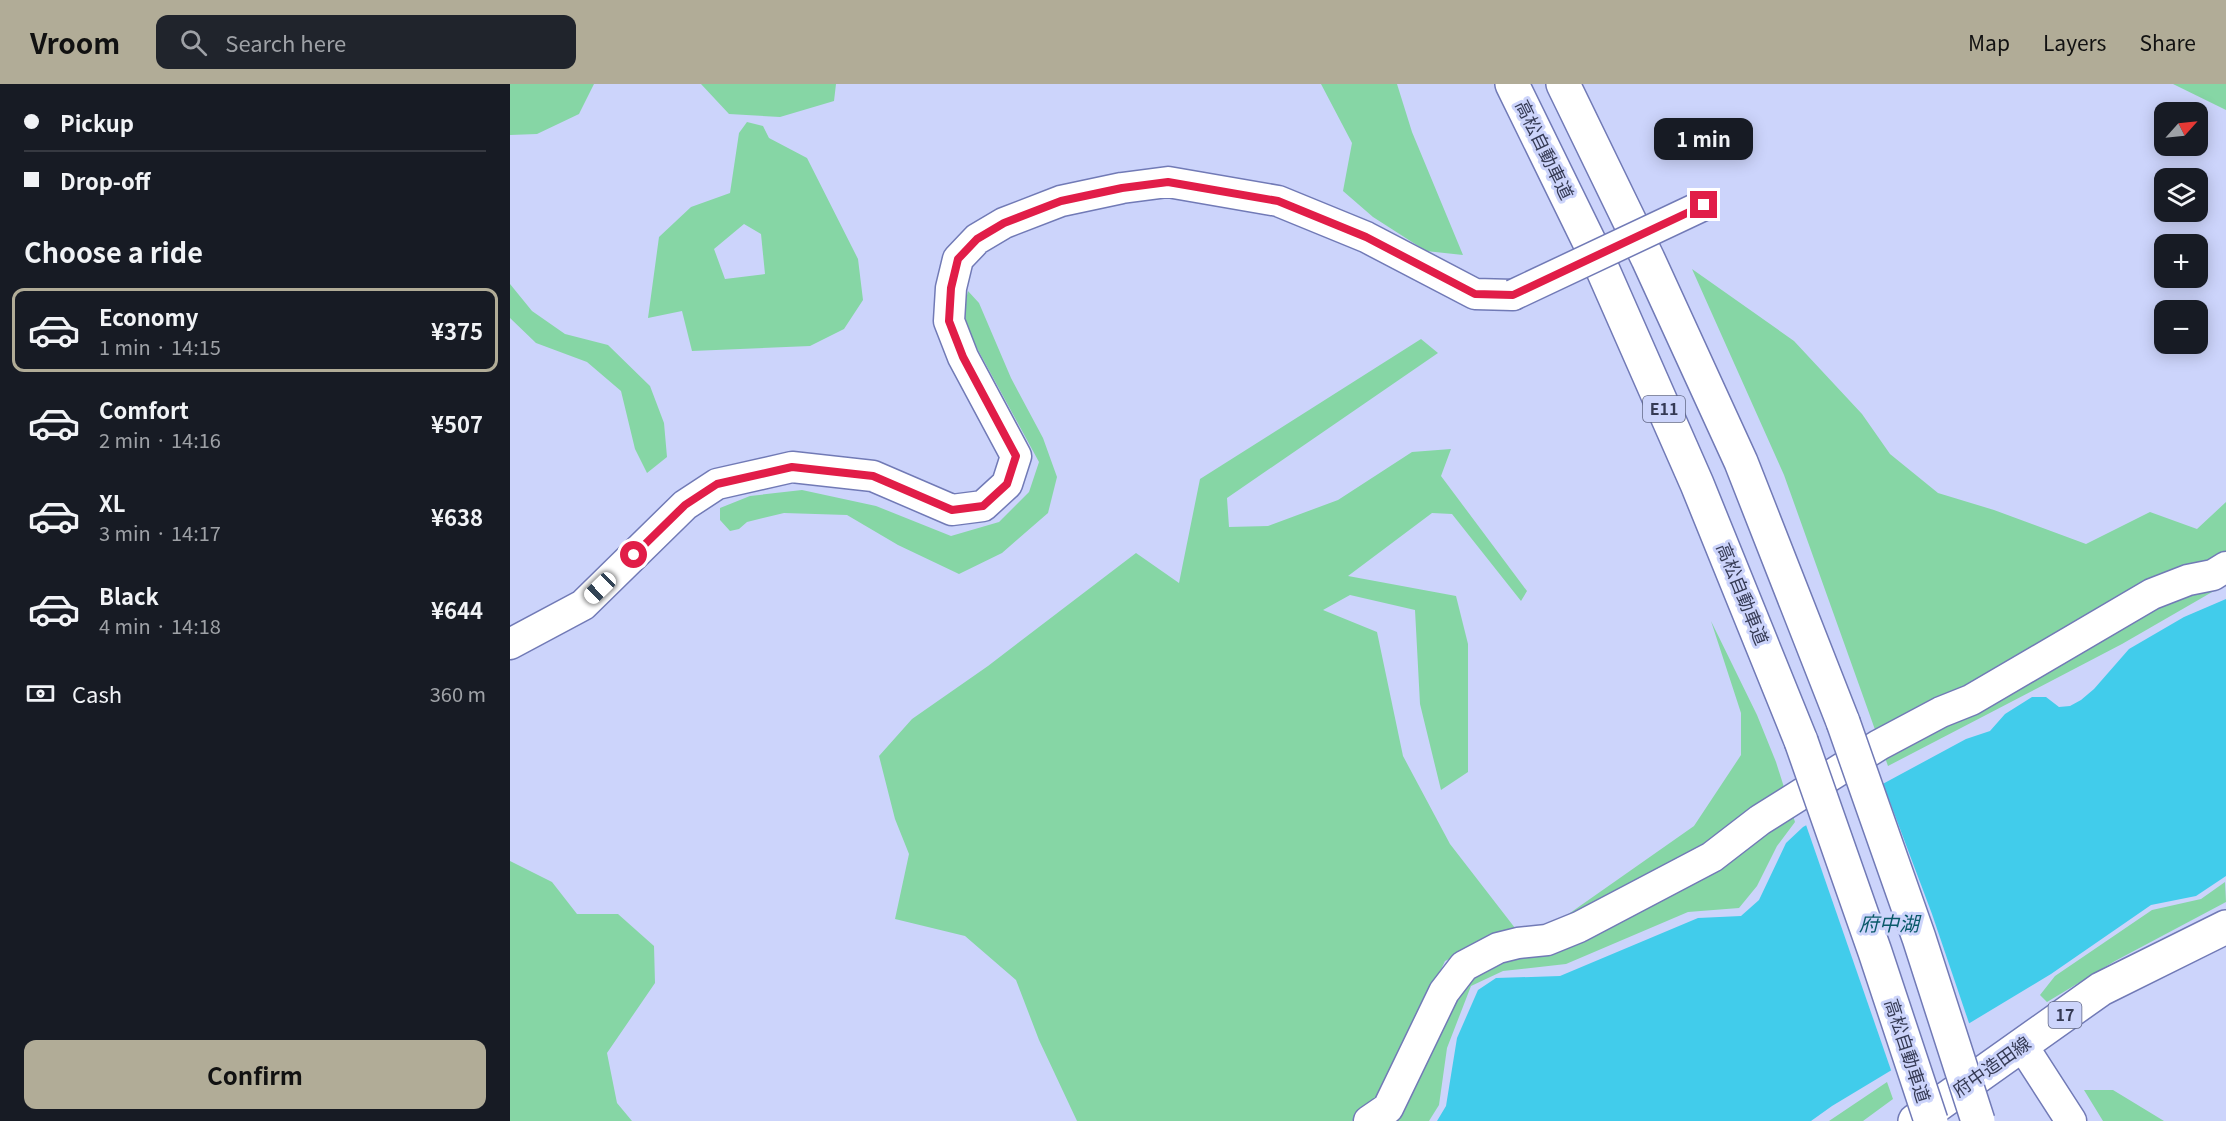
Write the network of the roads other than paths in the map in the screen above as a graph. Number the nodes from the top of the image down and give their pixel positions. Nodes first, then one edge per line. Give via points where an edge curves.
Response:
1 (1512, 84) edge
2 (1563, 84) edge
3 (1704, 205) dead end
4 (2226, 567) edge
5 (510, 644) edge
6 (2226, 927) edge
7 (2022, 1045) junction
8 (1369, 1121) edge
9 (1915, 1121) edge
10 (1931, 1121) edge
11 (1978, 1121) edge
12 (2071, 1121) edge

1 - 10 main road, 高松自動車道 / E11, bridge via 1602,268 1697,484 1801,741
2 - 11 main road, E11, bridge via 1741,462 1843,722
3 - 5 street, bridge via 1513,295 1475,294 1366,237 1278,201 1168,182 1061,201 1004,223 977,239 958,259 949,321 963,357 1016,456 1007,484 983,506 952,510 873,476 792,467 717,484 685,505 583,605
4 - 8 street via 2213,575 2152,594 1971,700 1879,745 1760,820 1712,857 1589,922 1547,940 1498,948 1464,966 1444,992 1388,1108
6 - 7 main road, 府中造田線 / 17 via 2101,989
7 - 9 main road, 府中造田線 / 17
7 - 12 street

